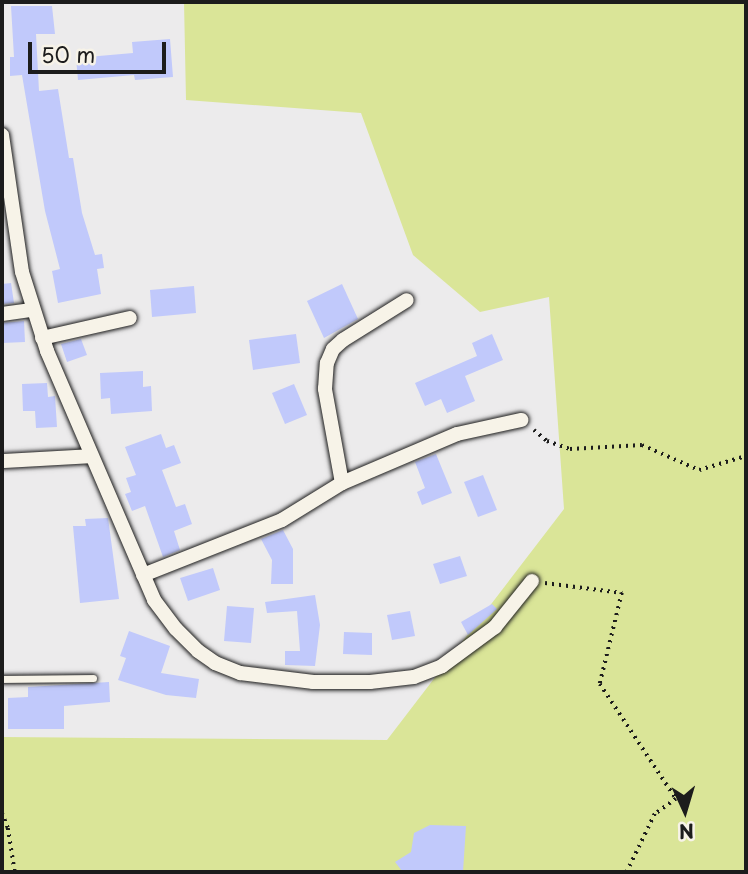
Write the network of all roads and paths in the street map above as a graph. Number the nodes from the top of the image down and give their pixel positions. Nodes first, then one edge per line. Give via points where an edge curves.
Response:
1 (2, 135) edge
2 (407, 300) dead end
3 (32, 310) junction
4 (2, 314) edge
5 (130, 318) dead end
6 (42, 338) junction
7 (521, 420) joint
8 (92, 456) junction
9 (746, 456) edge
10 (2, 461) edge
11 (342, 483) junction
12 (143, 575) junction
13 (533, 581) joint
14 (93, 678) dead end
15 (2, 680) edge
16 (2, 813) edge
17 (15, 872) edge
18 (627, 872) edge

1 - 3 street
2 - 11 street via 343,340 327,363 325,389
3 - 4 street
3 - 6 street
5 - 6 street
6 - 8 street
7 - 9 path via 547,441 570,449 642,445 699,470
7 - 11 street via 457,434
8 - 10 street
8 - 12 street
11 - 12 street via 282,520
12 - 13 street via 154,600 176,629 215,663 240,673 313,682 414,677 442,666 495,627
13 - 18 path via 622,593 600,684 676,799 655,814
14 - 15 lane
16 - 17 path

